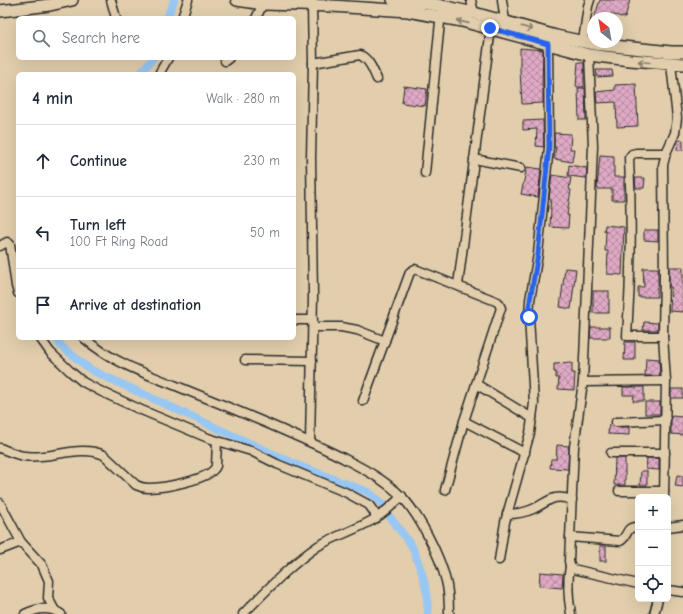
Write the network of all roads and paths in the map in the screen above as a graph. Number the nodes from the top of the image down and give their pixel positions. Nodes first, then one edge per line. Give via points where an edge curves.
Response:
1 (72, 0) edge
2 (111, 0) edge
3 (188, 0) edge
4 (237, 0) edge
5 (393, 0) edge
6 (471, 0) edge
7 (502, 0) edge
8 (590, 0) edge
9 (263, 4) junction
10 (312, 5) junction
11 (0, 11) edge
12 (441, 12) junction
13 (474, 13) junction
14 (115, 16) edge
15 (183, 16) edge
16 (257, 16) edge
17 (505, 21) junction
18 (490, 28) junction
19 (583, 41) junction
20 (548, 44) junction
21 (683, 52) edge
22 (589, 55) junction
23 (167, 60) edge
24 (314, 63) junction
25 (671, 64) junction
26 (683, 64) edge
27 (160, 72) edge
28 (377, 78) dead end
29 (666, 153) junction
30 (474, 159) junction
31 (521, 168) dead end
32 (425, 173) dead end
33 (0, 246) edge
34 (458, 285) junction
35 (16, 286) edge
36 (296, 320) edge
37 (313, 324) junction
38 (663, 336) junction
39 (41, 340) edge
40 (86, 340) edge
41 (385, 341) junction
42 (245, 360) dead end
43 (312, 361) junction
44 (666, 381) junction
45 (583, 382) junction
46 (476, 384) junction
47 (363, 401) dead end
48 (532, 418) junction
49 (666, 420) junction
50 (464, 421) junction
51 (616, 422) dead end
52 (217, 441) junction
53 (310, 442) junction
54 (0, 448) edge
55 (525, 453) junction
56 (611, 453) dead end
57 (665, 453) junction
58 (445, 490) dead end
59 (619, 491) dead end
60 (664, 494) edge
61 (399, 499) junction
62 (572, 500) junction
63 (0, 503) edge
64 (507, 514) junction
65 (378, 517) junction
66 (683, 525) edge
67 (635, 527) edge
68 (671, 527) edge
69 (570, 537) junction
70 (20, 542) junction
71 (0, 550) edge
72 (499, 560) dead end
73 (570, 566) junction
74 (635, 583) edge
75 (671, 590) edge
76 (683, 592) edge
77 (657, 602) edge
78 (54, 609) junction
79 (24, 614) edge
80 (61, 614) edge
81 (244, 614) edge
82 (449, 614) edge
83 (571, 614) edge
84 (654, 614) edge

1 - 11 main road
2 - 14 street
3 - 15 street
4 - 9 main road
5 - 12 main road via 427,3
6 - 13 street
7 - 17 street
8 - 19 street
9 - 10 main road
9 - 16 street
10 - 12 main road
10 - 24 street
12 - 13 main road
18 -> 12 main road
12 - 32 street
13 - 17 main road
17 -> 19 main road
18 - 20 main road
18 - 30 street
19 - 21 main road
20 - 22 main road
20 - 48 street via 549,147 529,317 534,403
25 -> 22 main road
22 - 45 street via 593,146
23 - 27 street
24 - 28 street via 360,55 368,61
24 - 37 street via 311,158
25 - 26 main road
25 - 29 street via 677,118 675,133
29 - 38 street
29 - 38 street via 636,153 629,158 631,187 627,336
30 - 31 street
30 - 34 street
33 - 35 street via 7,242 10,244
34 - 41 street via 412,270
34 - 46 street via 501,305
36 - 37 street
37 - 41 street via 357,330
37 - 43 street
38 - 44 street
39 - 52 street via 50,352 83,382 139,409
40 - 53 street via 136,370
41 - 47 street
42 - 43 street
43 - 53 street
44 - 45 street
44 - 49 street
45 - 62 street via 574,447
46 - 48 street
46 - 50 street
48 - 55 street
49 - 51 street
49 - 57 street
50 - 55 street
50 - 58 street
52 - 54 street via 216,466 211,473 184,483 148,488 136,484 99,453 67,452 37,457 24,456
52 - 65 street via 252,451 345,492 369,505
53 - 61 street via 375,475
55 - 64 street
56 - 57 street
57 - 60 street
59 - 60 street
61 - 65 street
61 - 82 street via 416,515 433,543 446,581
62 - 64 street via 556,497 534,509
62 - 69 street
63 - 70 street
64 - 72 street
65 - 81 street via 318,546 268,588
66 - 68 street
67 - 69 street via 627,530 620,541
69 - 73 street
70 - 71 street
70 - 78 street via 42,565 49,581 48,598
73 - 74 street via 573,569
73 - 83 street via 568,596
75 - 76 street
77 - 84 street
78 - 79 street via 45,608
78 - 80 street

